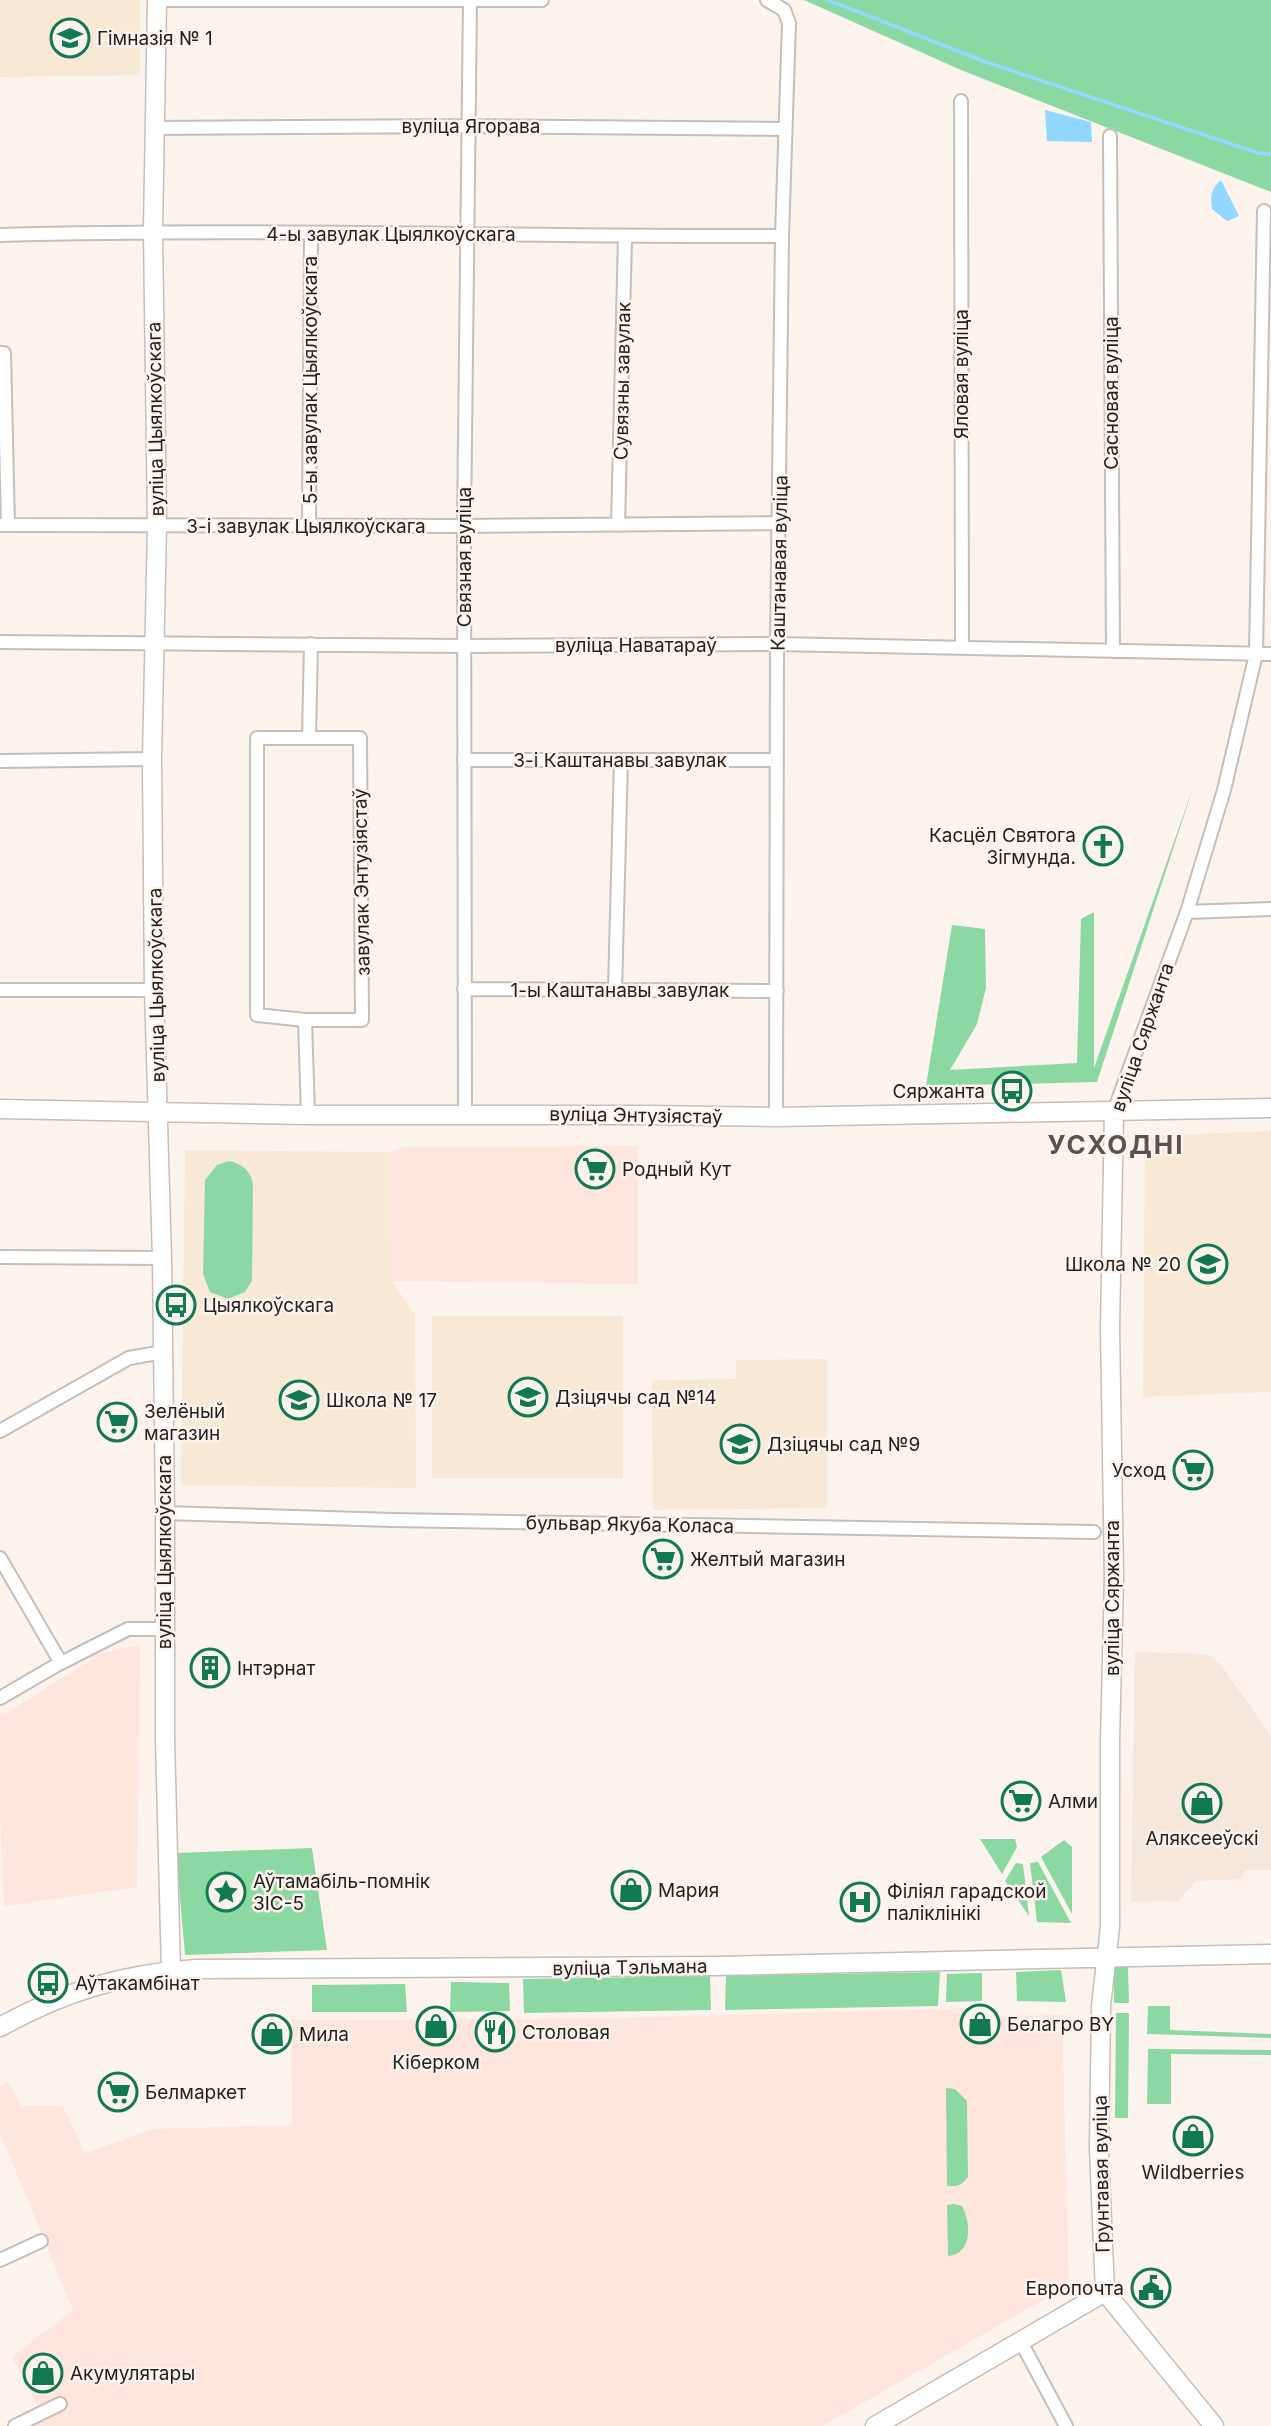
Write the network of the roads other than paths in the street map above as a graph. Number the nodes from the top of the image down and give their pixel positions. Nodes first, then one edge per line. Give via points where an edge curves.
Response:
1 (157, 0) edge
2 (470, 0) edge
3 (541, 0) edge
4 (767, 0) edge
5 (961, 101) dead end
6 (468, 126) junction
7 (156, 128) junction
8 (785, 129) junction
9 (1110, 136) dead end
10 (1264, 211) dead end
11 (153, 231) junction
12 (311, 234) junction
13 (466, 234) junction
14 (0, 235) edge
15 (782, 236) junction
16 (625, 237) junction
17 (0, 353) edge
18 (780, 523) junction
19 (4, 525) edge
20 (156, 525) junction
21 (618, 525) junction
22 (309, 526) junction
23 (464, 526) junction
24 (0, 642) edge
25 (155, 643) junction
26 (311, 644) junction
27 (777, 644) junction
28 (464, 646) junction
29 (962, 646) junction
30 (1113, 651) junction
31 (1256, 654) junction
32 (1271, 654) edge
33 (309, 738) junction
34 (152, 759) junction
35 (464, 760) junction
36 (621, 760) junction
37 (777, 760) junction
38 (0, 761) edge
39 (1271, 909) edge
40 (1187, 912) junction
41 (464, 989) junction
42 (0, 990) edge
43 (154, 990) junction
44 (615, 990) junction
45 (777, 991) junction
46 (305, 1020) junction
47 (1271, 1108) edge
48 (0, 1109) edge
49 (159, 1111) junction
50 (1114, 1111) junction
51 (308, 1115) junction
52 (464, 1115) junction
53 (776, 1117) junction
54 (0, 1257) edge
55 (162, 1258) junction
56 (163, 1352) junction
57 (0, 1431) edge
58 (165, 1513) junction
59 (1094, 1532) dead end
60 (0, 1558) edge
61 (5, 1577) edge
62 (164, 1629) junction
63 (58, 1665) junction
64 (0, 1698) edge
65 (1271, 1954) edge
66 (1107, 1958) junction
67 (171, 1971) junction
68 (0, 2027) edge
69 (41, 2241) dead end
70 (0, 2260) edge
71 (1105, 2292) junction
72 (1021, 2342) junction
73 (60, 2404) dead end
74 (15, 2426) edge
75 (875, 2426) edge
76 (1066, 2426) edge
77 (1214, 2426) edge

1 - 2 street
1 - 7 main road, вуліца Цыялкоўскага
2 - 3 street
2 - 6 street, Связная вуліца
4 - 8 street, Каштанавая вуліца via 784,10 789,23
5 - 29 street, Яловая вуліца
6 - 7 street, вуліца Ягорава
6 - 8 street, вуліца Ягорава
6 - 13 street, Связная вуліца
7 - 11 main road, вуліца Цыялкоўскага
8 - 15 street, Каштанавая вуліца
9 - 30 street, Сасновая вуліца
10 - 31 street, вуліца Сяржанта
11 - 12 street, 4-ы завулак Цыялкоўскага
11 - 14 street, 4-ы завулак Цыялкоўскага
11 - 20 main road, вуліца Цыялкоўскага
12 - 13 street, 4-ы завулак Цыялкоўскага
12 - 22 street, 5-ы завулак Цыялкоўскага
13 - 16 street, 4-ы завулак Цыялкоўскага
13 - 23 street, Связная вуліца
15 - 16 street, 4-ы завулак Цыялкоўскага
15 - 18 street, Каштанавая вуліца
16 - 21 street, Сувязны завулак
17 - 19 street via 4,353
18 - 21 street, 3-і завулак Цыялкоўскага
18 - 27 street, Каштанавая вуліца
19 - 20 street, 3-і завулак Цыялкоўскага
20 - 22 street, 3-і завулак Цыялкоўскага
20 - 25 main road, вуліца Цыялкоўскага
21 - 23 street, 3-і завулак Цыялкоўскага
22 - 23 street, 3-і завулак Цыялкоўскага
23 - 28 street, Связная вуліца
24 - 25 street, вуліца Наватараў
25 - 26 street, вуліца Наватараў
25 - 34 main road, вуліца Цыялкоўскага
26 - 28 street, вуліца Наватараў
26 - 33 street
27 - 28 street, вуліца Наватараў
27 - 29 street, вуліца Наватараў
27 - 37 street, Каштанавая вуліца
28 - 35 street, Связная вуліца
29 - 30 street, вуліца Наватараў
30 - 31 street, вуліца Наватараў
31 - 32 street, вуліца Наватараў
31 - 40 street, вуліца Сяржанта via 1224,790
33 - 46 street, завулак Энтузіястаў via 257,738 257,1015
33 - 46 street, завулак Энтузіястаў via 359,738 362,1020
34 - 38 street
34 - 43 main road, вуліца Цыялкоўскага
35 - 36 street, 3-і Каштанавы завулак
35 - 41 street, Связная вуліца
36 - 37 street, 3-і Каштанавы завулак
36 - 44 street
37 - 45 street, Каштанавая вуліца
39 - 40 street
40 - 50 street, вуліца Сяржанта
41 - 44 street, 1-ы Каштанавы завулак
41 - 52 street, Связная вуліца
42 - 43 street
43 - 49 main road, вуліца Цыялкоўскага
44 - 45 street, 1-ы Каштанавы завулак
45 - 53 street, Каштанавая вуліца
46 - 51 street
47 - 50 main road, вуліца Энтузіястаў
48 - 49 main road, вуліца Энтузіястаў
49 - 51 main road, вуліца Энтузіястаў
49 - 55 main road, вуліца Цыялкоўскага
50 - 53 main road, вуліца Энтузіястаў
50 - 66 main road, вуліца Сяржанта via 1110,1328 1114,1578
51 - 52 main road, вуліца Энтузіястаў
52 - 53 main road, вуліца Энтузіястаў
54 - 55 street
55 - 56 main road, вуліца Цыялкоўскага
56 - 57 street via 129,1358
56 - 58 main road, вуліца Цыялкоўскага
58 - 59 street, бульвар Якуба Коласа
58 - 62 main road, вуліца Цыялкоўскага
60 - 61 street
61 - 63 street
62 - 63 street via 128,1629
62 - 67 main road, вуліца Цыялкоўскага
63 - 64 street
65 - 66 main road, вуліца Тэльмана
66 - 67 main road, вуліца Тэльмана
66 - 71 main road, Грунтавая вуліца via 1101,2006 1099,2149
67 - 68 main road, вуліца Тэльмана via 70,1993
69 - 70 street
71 - 72 main road
71 - 77 main road
72 - 75 main road
72 - 76 street
73 - 74 street

